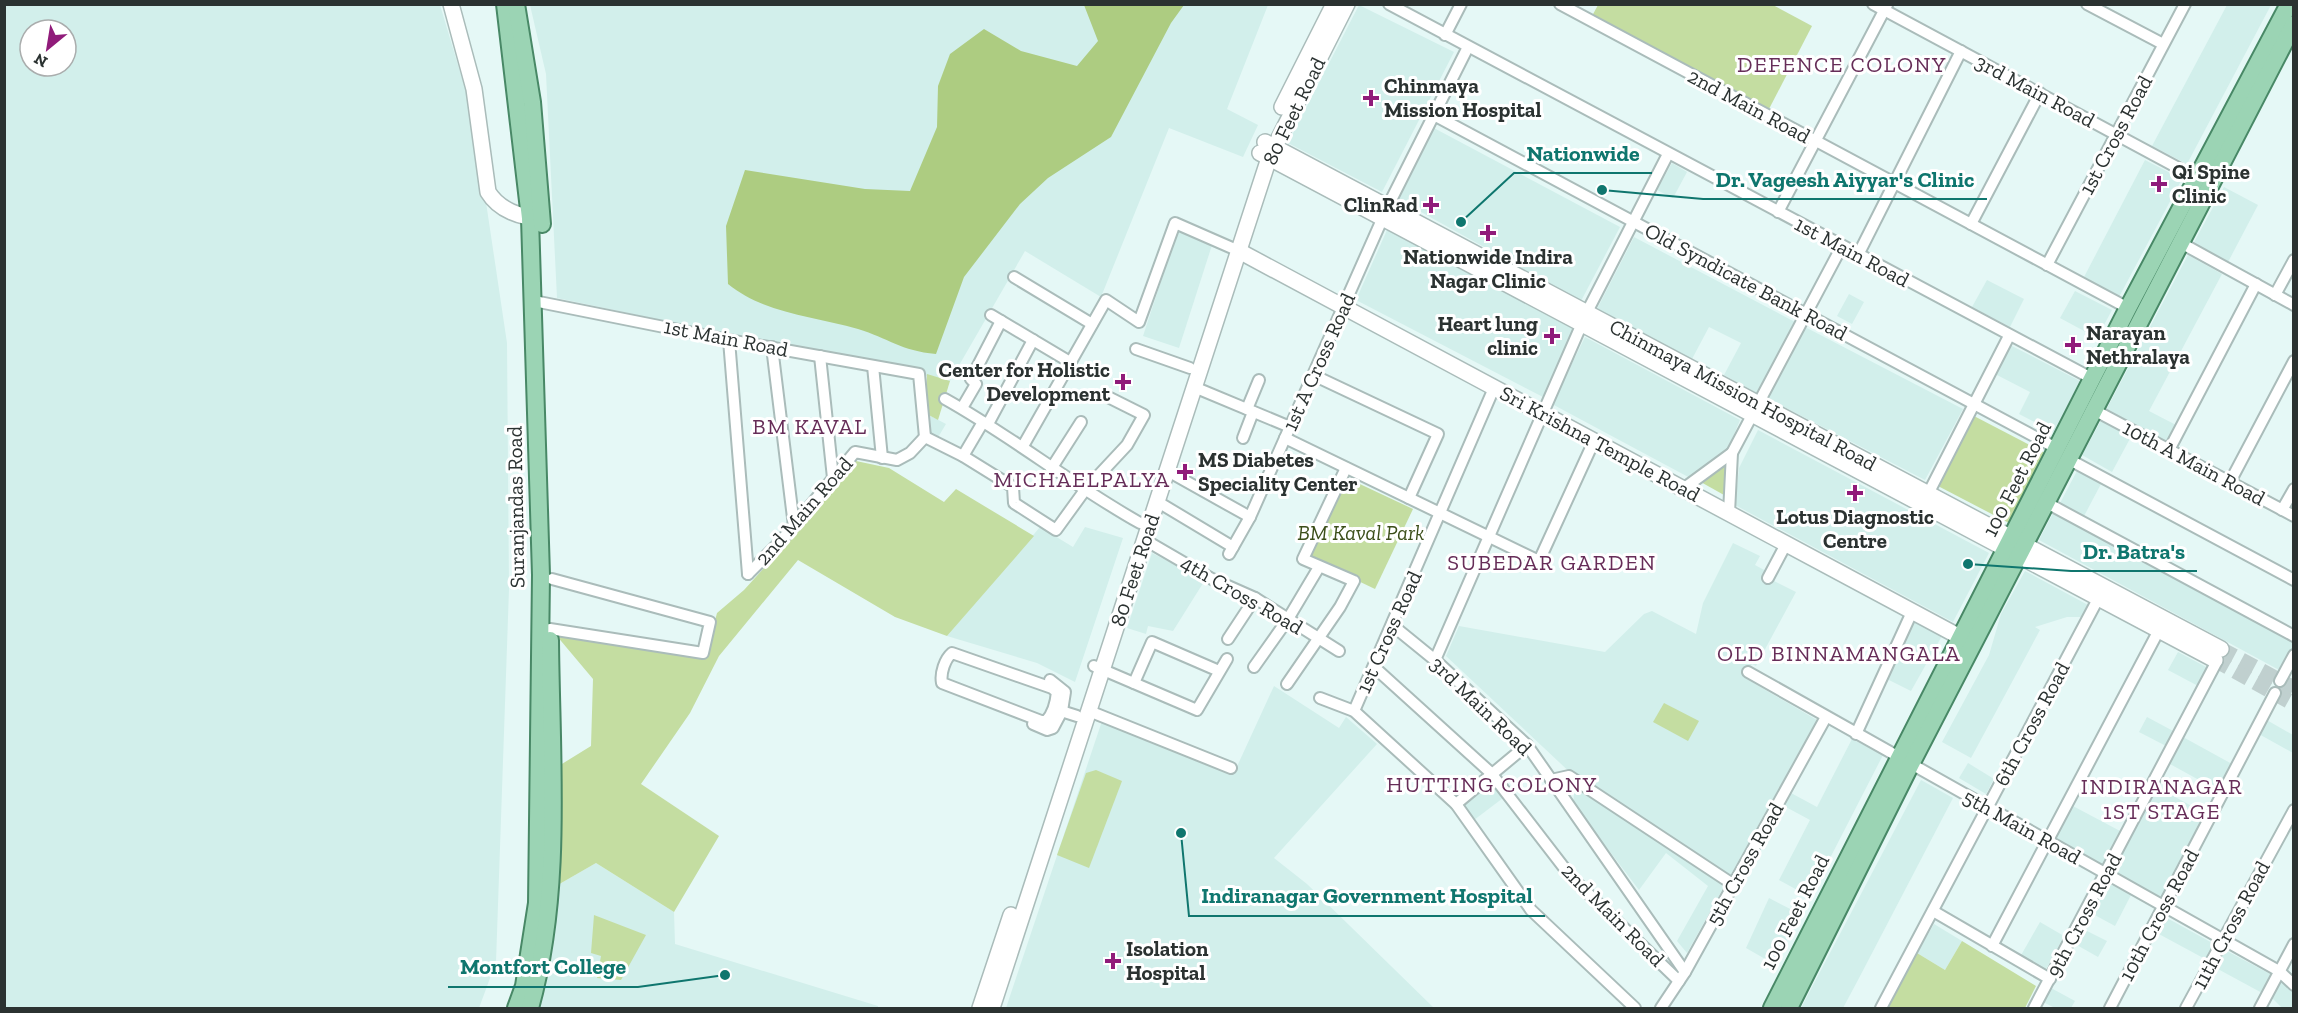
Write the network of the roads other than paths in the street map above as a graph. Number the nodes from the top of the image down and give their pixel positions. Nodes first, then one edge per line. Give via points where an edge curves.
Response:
1 (450, 4) edge
2 (460, 4) edge
3 (505, 4) edge
4 (516, 4) edge
5 (1334, 4) edge
6 (1347, 4) edge
7 (1389, 4) edge
8 (1461, 4) edge
9 (1560, 4) edge
10 (1873, 4) edge
11 (2087, 4) edge
12 (2185, 4) edge
13 (2289, 4) edge
14 (1885, 7) edge
15 (2294, 24) edge
16 (1445, 34) junction
17 (2163, 44) junction
18 (1468, 47) junction
19 (1961, 51) junction
20 (1315, 54) junction
21 (2040, 93) junction
22 (1434, 115) junction
23 (2116, 134) junction
24 (1815, 141) junction
25 (1267, 150) junction
26 (1668, 154) junction
27 (2197, 178) junction
28 (1894, 183) junction
29 (1385, 212) junction
30 (1778, 212) junction
31 (535, 214) junction
32 (1633, 221) junction
33 (1971, 224) junction
34 (2179, 242) junction
35 (1842, 246) junction
36 (1234, 249) junction
37 (1858, 255) junction
38 (2294, 260) edge
39 (2047, 265) junction
40 (1014, 277) dead end
41 (2256, 284) junction
42 (2275, 295) junction
43 (539, 301) junction
44 (2294, 305) edge
45 (1343, 307) junction
46 (2128, 308) junction
47 (1805, 314) junction
48 (991, 315) dead end
49 (1584, 319) junction
50 (1001, 321) junction
51 (1092, 324) junction
52 (2009, 336) junction
53 (729, 340) junction
54 (1034, 340) junction
55 (772, 348) junction
56 (1136, 349) dead end
57 (820, 356) junction
58 (2294, 361) edge
59 (1070, 362) junction
60 (873, 366) junction
61 (1190, 368) junction
62 (1313, 375) junction
63 (2093, 379) junction
64 (1259, 380) dead end
65 (1194, 387) junction
66 (1494, 388) junction
67 (1106, 396) dead end
68 (945, 399) dead end
69 (1975, 404) junction
70 (962, 408) junction
71 (1754, 409) junction
72 (2094, 410) junction
73 (1250, 411) junction
74 (1542, 414) junction
75 (1081, 422) dead end
76 (986, 423) junction
77 (1288, 433) junction
78 (925, 437) junction
79 (1243, 438) dead end
80 (1594, 441) junction
81 (1023, 446) junction
82 (2169, 450) junction
83 (1732, 453) junction
84 (2063, 454) junction
85 (963, 456) junction
86 (882, 458) junction
87 (1346, 468) junction
88 (1051, 469) junction
89 (1173, 474) dead end
90 (833, 478) junction
91 (2230, 482) junction
92 (1683, 489) junction
93 (2294, 489) edge
94 (1085, 490) junction
95 (1928, 494) junction
96 (1408, 498) junction
97 (1158, 502) junction
98 (2047, 503) junction
99 (2282, 510) junction
100 (1440, 513) junction
101 (1729, 513) junction
102 (2294, 516) edge
103 (1250, 517) junction
104 (1140, 523) junction
105 (794, 526) junction
106 (1489, 536) junction
107 (1145, 540) junction
108 (1786, 544) junction
109 (2016, 548) junction
110 (1319, 567) junction
111 (1768, 578) dead end
112 (552, 579) junction
113 (2294, 580) edge
114 (1255, 598) junction
115 (2098, 599) junction
116 (1912, 612) junction
117 (1288, 619) junction
118 (1392, 625) junction
119 (550, 628) junction
120 (2159, 630) junction
121 (2294, 636) edge
122 (1960, 637) junction
123 (1228, 639) dead end
124 (1319, 640) junction
125 (1339, 651) dead end
126 (2219, 655) junction
127 (2294, 655) edge
128 (1227, 658) dead end
129 (1435, 660) junction
130 (1098, 667) junction
131 (1254, 667) dead end
132 (1374, 667) junction
133 (1219, 672) junction
134 (1748, 672) dead end
135 (1050, 680) dead end
136 (2280, 681) dead end
137 (1134, 683) junction
138 (1287, 684) dead end
139 (2275, 693) dead end
140 (1320, 699) dead end
141 (1058, 709) junction
142 (1354, 711) junction
143 (1081, 714) junction
144 (1826, 717) junction
145 (1030, 722) dead end
146 (1856, 734) junction
147 (1527, 745) junction
148 (1904, 761) junction
149 (1231, 768) dead end
150 (1491, 773) junction
151 (1551, 780) junction
152 (1456, 804) junction
153 (1988, 807) junction
154 (2294, 810) edge
155 (2048, 841) junction
156 (2105, 873) junction
157 (1734, 885) junction
158 (2163, 906) junction
159 (1933, 911) junction
160 (2223, 939) junction
161 (2294, 944) edge
162 (1992, 946) junction
163 (2279, 971) junction
164 (1682, 977) junction
165 (2050, 979) junction
166 (2294, 985) edge
167 (516, 1008) edge
168 (530, 1008) edge
169 (980, 1008) edge
170 (992, 1008) edge
171 (1635, 1008) edge
172 (1661, 1008) edge
173 (1772, 1008) edge
174 (1789, 1008) edge
175 (1881, 1008) edge
176 (2034, 1008) edge
177 (2110, 1008) edge
178 (2186, 1008) edge
179 (2260, 1008) edge

1 - 31 main road via 474,88 488,192 500,205
2 - 31 main road via 482,87 496,189
3 - 31 main road, Suranjandas Road
4 - 31 main road, Suranjandas Road via 532,102
5 - 20 main road, 80 Feet Road
6 - 20 main road, 80 Feet Road
7 - 16 street, 1st Main Road
8 - 16 street
9 - 24 street, 2nd Main Road
10 - 14 street, 3rd Main Road
11 - 17 street
12 - 17 street, 1st Cross Road
13 - 27 main road, 100 Feet Road
14 - 19 street, 3rd Main Road
14 - 24 street
15 - 34 main road, 100 Feet Road
16 - 18 street, 1st Main Road
17 - 23 street, 1st Cross Road
18 - 22 street
18 - 26 street, 1st Main Road
19 - 21 street, 3rd Main Road
19 - 28 street
20 - 25 main road, 80 Feet Road
21 - 23 street, 3rd Main Road
21 - 33 street
22 - 29 street
22 - 32 street, Old Syndicate Bank Road
23 - 27 street, 3rd Main Road
23 - 39 street, 1st Cross Road
24 - 28 street, 2nd Main Road
24 - 30 street
25 - 29 main road, Chinmaya Mission Hospital Road
25 - 36 main road, 80 Feet Road
26 - 30 street, 1st Main Road
26 - 32 street
27 - 46 main road, 100 Feet Road
28 - 33 street, 2nd Main Road
28 - 37 street
29 - 45 street, 1st A Cross Road
29 - 49 main road, Chinmaya Mission Hospital Road
30 - 35 street, 1st Main Road
31 - 43 main road, Suranjandas Road
32 - 47 street, Old Syndicate Bank Road
32 - 49 street
33 - 39 street, 2nd Main Road
34 - 41 street
34 - 72 main road, 100 Feet Road
35 - 37 street, 1st Main Road
35 - 47 street
36 - 45 main road, Sri Krishna Temple Road
36 - 51 street via 1175,223 1138,322 1106,300
36 - 61 main road, 80 Feet Road
36 - 65 main road, 80 Feet Road
37 - 52 street, 1st Main Road
38 - 42 street
39 - 46 street, 2nd Main Road
40 - 51 street
41 - 42 street
41 - 82 street
42 - 44 street
43 - 53 street, 1st Main Road
43 - 112 main road, Suranjandas Road
43 - 167 main road, Suranjandas Road via 537,903 524,986
45 - 62 street, 1st A Cross Road
45 - 66 main road, Sri Krishna Temple Road
46 - 63 main road, 100 Feet Road
47 - 69 street, Old Syndicate Bank Road
47 - 71 street
48 - 50 street
49 - 71 main road, Chinmaya Mission Hospital Road
49 - 74 street
50 - 54 street
50 - 70 street via 971,379 976,384
51 - 59 street
52 - 63 street, 1st Main Road
52 - 69 street
53 - 55 street, 1st Main Road
53 - 105 street, 2nd Main Road via 748,574
54 - 59 street
54 - 76 street
55 - 57 street, 1st Main Road
55 - 105 street
56 - 61 street
57 - 60 street, 1st Main Road
57 - 90 street
58 - 91 street
59 - 81 street
60 - 78 street, 1st Main Road via 919,374
60 - 86 street
61 - 104 main road, 80 Feet Road
62 - 77 street, 1st A Cross Road
62 - 96 street via 1438,434
63 - 84 main road, 100 Feet Road
64 - 73 street
65 - 73 street
65 - 97 main road, 80 Feet Road
66 - 74 main road, Sri Krishna Temple Road
66 - 100 street, 1st Cross Road
67 - 94 street via 1144,415 1127,445
68 - 70 street
69 - 84 street, Old Syndicate Bank Road
69 - 95 street
70 - 76 street
71 - 83 street
71 - 95 main road, Chinmaya Mission Hospital Road
71 - 109 main road, Chinmaya Mission Hospital Road
72 - 82 street, 10th A Main Road
72 - 84 main road, 100 Feet Road
73 - 77 street
73 - 79 street
74 - 80 main road, Sri Krishna Temple Road
74 - 106 street
75 - 88 street
76 - 81 street
76 - 85 street
77 - 87 street
77 - 103 street, 1st A Cross Road
78 - 85 street
78 - 86 street, 2nd Main Road via 897,460
80 - 92 main road, Sri Krishna Temple Road
80 - 106 street via 1539,561
81 - 88 street
82 - 91 street, 10th A Main Road
83 - 92 street
83 - 101 street
84 - 98 main road, 100 Feet Road
84 - 109 main road, 100 Feet Road
84 - 113 street, Old Syndicate Bank Road
85 - 94 street via 1012,487 1014,502 1056,530
86 - 90 street, 2nd Main Road via 855,452
87 - 96 street
87 - 110 street via 1303,559
88 - 94 street
89 - 103 street
90 - 105 street, 2nd Main Road
91 - 99 street, 10th A Main Road
92 - 101 main road, Sri Krishna Temple Road
93 - 99 street
94 - 104 street
95 - 109 main road, Chinmaya Mission Hospital Road
96 - 100 street
97 - 103 street, 1st A Cross Road via 1231,550
97 - 107 main road, 80 Feet Road
98 - 109 main road, 100 Feet Road
98 - 121 street
99 - 102 street, 10th A Main Road
100 - 106 street
100 - 118 street, 1st Cross Road
101 - 108 main road, Sri Krishna Temple Road
104 - 130 main road, 80 Feet Road
106 - 129 street
107 - 114 street, 4th Cross Road via 1212,579
107 - 130 main road, 80 Feet Road
108 - 111 street
108 - 116 main road, Sri Krishna Temple Road
109 - 115 main road, Chinmaya Mission Hospital Road
109 - 122 main road, 100 Feet Road
109 - 126 main road, Chinmaya Mission Hospital Road
109 - 148 main road, 100 Feet Road
110 - 117 street
110 - 124 street via 1354,581
112 - 119 main road, Suranjandas Road
112 - 119 street via 710,622 703,653
114 - 117 street, 4th Cross Road
114 - 123 street
115 - 120 main road, Chinmaya Mission Hospital Road
115 - 153 street, 6th Cross Road
116 - 122 main road, Sri Krishna Temple Road
116 - 146 street
117 - 124 street, 4th Cross Road
117 - 131 street
118 - 129 street, 3rd Main Road
118 - 132 street, 1st Cross Road
119 - 168 main road, Suranjandas Road via 549,902 541,969
120 - 126 main road, Chinmaya Mission Hospital Road
120 - 155 street
122 - 148 main road, 100 Feet Road
124 - 125 street, 4th Cross Road
124 - 138 street
126 - 156 street, 9th Cross Road
127 - 136 street
128 - 133 street
129 - 147 street, 3rd Main Road
130 - 137 street
130 - 143 main road, 80 Feet Road
132 - 142 street, 1st Cross Road
132 - 150 street, 2nd Main Road
133 - 137 street via 1197,710
133 - 137 street via 1152,642
134 - 144 street, 5th Main Road
135 - 141 street via 1064,689
139 - 158 street, 10th Cross Road
140 - 142 street
141 - 141 street via 1057,692 1052,688 957,653 948,657 940,677 947,686 1041,721
141 - 143 street
141 - 145 street via 1056,726 1051,729
142 - 152 street
143 - 149 street
143 - 169 main road, 80 Feet Road
143 - 170 main road, 80 Feet Road
144 - 146 street, 5th Main Road
144 - 157 street, 5th Cross Road
146 - 148 street, 5th Main Road
147 - 150 street
147 - 151 street, 3rd Main Road
148 - 153 street, 5th Main Road
148 - 173 main road, 100 Feet Road
148 - 174 main road, 100 Feet Road
150 - 152 street
150 - 164 street, 2nd Main Road via 1572,879
151 - 157 street via 1569,776
151 - 164 street, 3rd Main Road
152 - 171 street via 1531,910
153 - 155 street, 5th Main Road
153 - 159 street, 6th Cross Road
154 - 160 street, 11th Cross Road
155 - 156 street, 5th Main Road
155 - 162 street
156 - 158 street, 5th Main Road
156 - 165 street, 9th Cross Road
157 - 164 street, 5th Cross Road
158 - 160 street, 5th Main Road
158 - 177 street, 10th Cross Road
159 - 162 street
159 - 175 street, 6th Cross Road
160 - 163 street, 5th Main Road
160 - 178 street, 11th Cross Road
161 - 163 street
162 - 165 street
163 - 166 street, 5th Main Road
163 - 179 street
164 - 172 street, 5th Cross Road
165 - 176 street, 9th Cross Road

